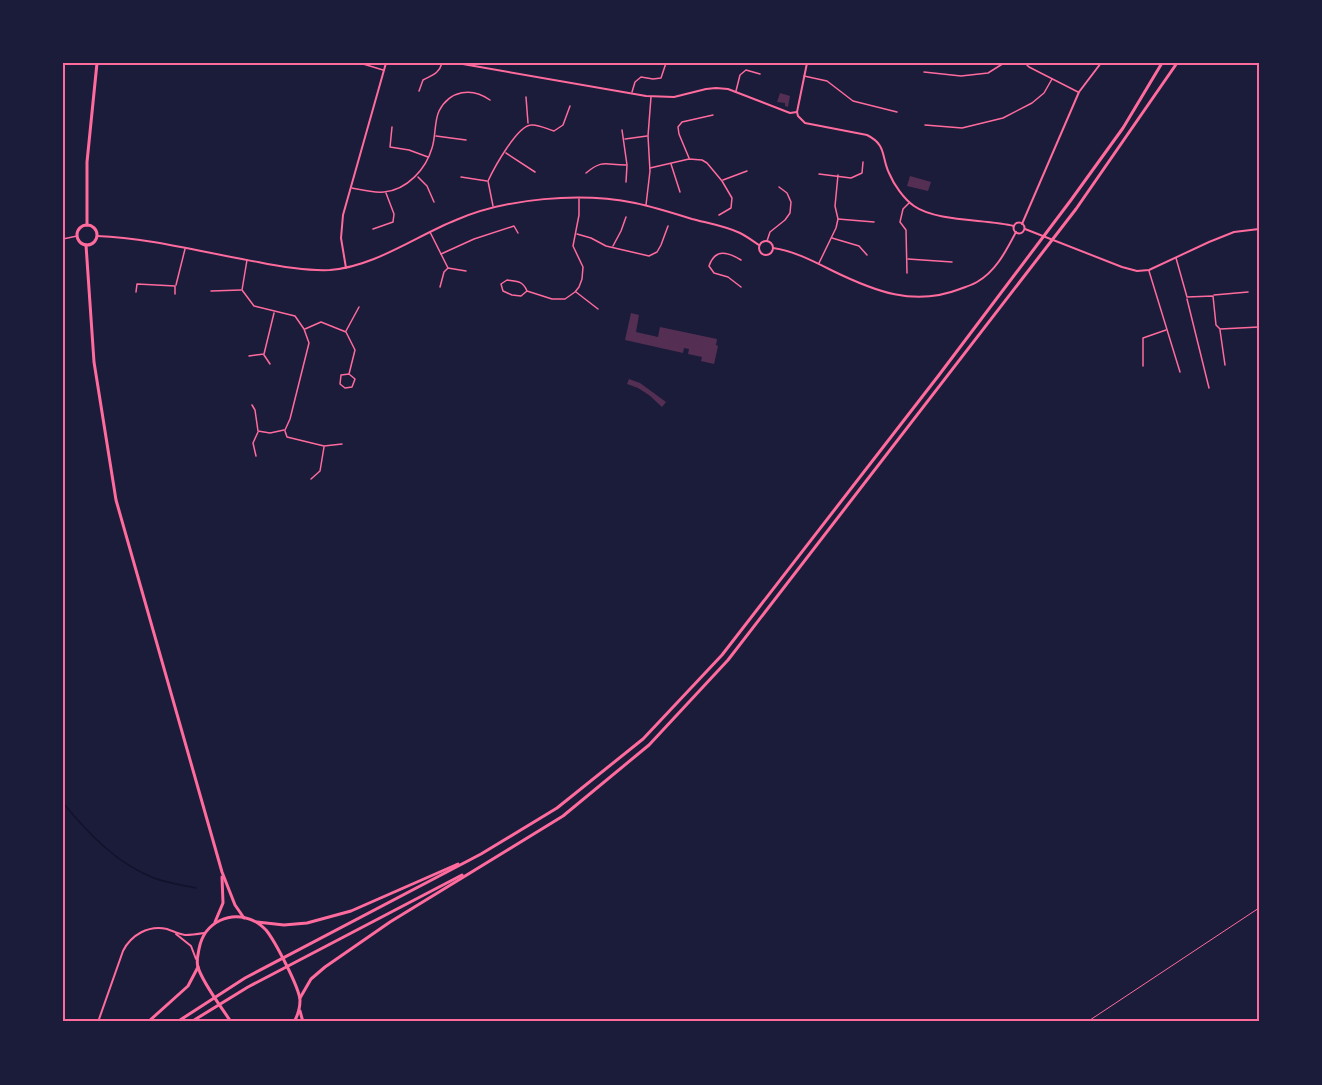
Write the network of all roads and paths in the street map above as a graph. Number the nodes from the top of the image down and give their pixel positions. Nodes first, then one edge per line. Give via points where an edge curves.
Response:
1 (97, 63) edge
2 (360, 63) edge
3 (386, 63) edge
4 (442, 63) edge
5 (457, 63) edge
6 (666, 63) edge
7 (807, 63) edge
8 (884, 63) edge
9 (890, 63) edge
10 (1004, 63) edge
11 (1025, 63) edge
12 (1101, 63) edge
13 (1162, 63) edge
14 (487, 64) edge
15 (1176, 64) edge
16 (486, 68) junction
17 (384, 70) junction
18 (924, 72) dead end
19 (760, 74) dead end
20 (803, 76) junction
21 (1052, 79) junction
22 (419, 91) dead end
23 (736, 92) junction
24 (1078, 92) junction
25 (632, 93) junction
26 (651, 96) junction
27 (526, 97) dead end
28 (489, 100) dead end
29 (570, 106) dead end
30 (797, 112) junction
31 (897, 112) dead end
32 (713, 115) dead end
33 (528, 124) junction
34 (925, 125) dead end
35 (392, 127) dead end
36 (622, 130) dead end
37 (435, 136) junction
38 (648, 136) junction
39 (623, 139) junction
40 (466, 140) dead end
41 (505, 153) junction
42 (429, 157) junction
43 (689, 159) junction
44 (863, 162) dead end
45 (670, 163) junction
46 (627, 165) junction
47 (650, 168) junction
48 (747, 171) dead end
49 (535, 172) dead end
50 (586, 173) dead end
51 (819, 174) dead end
52 (417, 176) junction
53 (838, 176) junction
54 (461, 177) dead end
55 (488, 181) junction
56 (722, 181) junction
57 (626, 182) dead end
58 (779, 187) dead end
59 (351, 188) junction
60 (386, 192) junction
61 (680, 192) dead end
62 (579, 198) junction
63 (435, 202) dead end
64 (910, 203) junction
65 (646, 206) junction
66 (493, 207) junction
67 (719, 215) dead end
68 (626, 217) dead end
69 (838, 219) junction
70 (874, 222) dead end
71 (1022, 224) junction
72 (87, 225) junction
73 (668, 226) dead end
74 (1014, 226) junction
75 (373, 229) dead end
76 (1024, 229) junction
77 (1259, 229) edge
78 (430, 231) junction
79 (1016, 232) junction
80 (518, 233) dead end
81 (576, 233) junction
82 (77, 236) junction
83 (97, 236) junction
84 (831, 238) junction
85 (63, 239) edge
86 (766, 241) junction
87 (86, 245) junction
88 (759, 245) junction
89 (185, 248) junction
90 (612, 248) junction
91 (773, 248) junction
92 (441, 254) junction
93 (867, 255) dead end
94 (1176, 257) junction
95 (906, 259) junction
96 (247, 260) junction
97 (741, 260) dead end
98 (952, 262) dead end
99 (818, 264) junction
100 (346, 268) junction
101 (448, 268) junction
102 (1149, 270) junction
103 (466, 271) dead end
104 (907, 273) dead end
105 (176, 286) junction
106 (440, 287) dead end
107 (741, 287) dead end
108 (242, 290) junction
109 (211, 291) dead end
110 (527, 291) junction
111 (136, 292) dead end
112 (575, 292) junction
113 (1248, 292) dead end
114 (175, 294) dead end
115 (1213, 296) junction
116 (1187, 297) junction
117 (359, 307) dead end
118 (598, 309) dead end
119 (275, 312) junction
120 (1259, 327) edge
121 (304, 329) junction
122 (1167, 329) junction
123 (1220, 329) junction
124 (346, 332) junction
125 (264, 354) junction
126 (249, 356) dead end
127 (270, 364) dead end
128 (1225, 365) dead end
129 (1143, 366) dead end
130 (1180, 372) dead end
131 (349, 374) junction
132 (1209, 388) dead end
133 (252, 405) dead end
134 (285, 430) junction
135 (258, 431) junction
136 (342, 444) dead end
137 (324, 446) junction
138 (256, 456) dead end
139 (320, 471) junction
140 (323, 474) dead end
141 (311, 480) dead end
142 (481, 854) junction
143 (483, 864) junction
144 (222, 872) junction
145 (1259, 908) edge
146 (244, 918) junction
147 (256, 922) junction
148 (214, 923) junction
149 (174, 932) junction
150 (204, 933) junction
151 (197, 962) junction
152 (198, 967) junction
153 (300, 998) junction
154 (299, 1010) junction
155 (98, 1022) edge
156 (148, 1022) edge
157 (177, 1022) edge
158 (191, 1022) edge
159 (231, 1022) edge
160 (294, 1022) edge
161 (303, 1022) edge
162 (1087, 1022) edge

1 - 72 main road via 87,162
2 - 17 street
3 - 17 street
4 - 22 street via 436,74 423,80
5 - 16 street
6 - 25 street via 661,78 640,77
7 - 20 street
8 - 9 street
10 - 18 street via 988,73 961,76
11 - 21 street
12 - 24 street
13 - 142 main road via 1123,128 1071,200 722,655 643,739 557,808
14 - 16 street
15 - 143 main road via 1076,209 728,660 649,745 563,816
16 - 25 street
17 - 59 street
19 - 23 street via 746,70 740,75
20 - 30 street
20 - 31 street via 827,81 853,101
21 - 24 street
21 - 34 street via 1032,103 1004,118 962,128
23 - 26 street via 716,88 674,97
23 - 30 street via 790,113
24 - 71 street
25 - 26 street
26 - 38 street
27 - 33 street
28 - 37 street via 480,93 467,91 446,101 438,113
29 - 33 street via 563,125 554,131
30 - 64 street via 805,123 876,139 888,173
32 - 43 street via 682,122 678,128
33 - 41 street via 517,133
35 - 42 street via 390,147
36 - 39 street
37 - 40 street
37 - 42 street
38 - 39 street
38 - 47 street
39 - 46 street
41 - 49 street
41 - 55 street
42 - 52 street
43 - 45 street
43 - 56 street via 707,163
44 - 53 street via 862,173 850,178
45 - 47 street
45 - 61 street
46 - 50 street via 601,163
46 - 57 street
47 - 65 street
48 - 56 street
51 - 53 street
52 - 60 street
52 - 63 street
53 - 69 street
54 - 55 street
55 - 66 street
56 - 67 street via 732,198 731,208
58 - 86 street via 787,192 790,213
59 - 60 street
59 - 100 street via 341,228
60 - 75 street via 393,222
62 - 65 street
62 - 66 street
62 - 81 street
64 - 74 street via 938,216
64 - 95 street via 903,209 900,222 906,231
65 - 88 street via 740,233
66 - 78 street
68 - 90 street
69 - 70 street
69 - 84 street
71 - 74 street
71 - 76 street
72 - 82 main road via 79,229
72 - 83 main road via 94,227
73 - 90 street via 657,252 649,256
74 - 79 street
76 - 79 street via 1020,234
76 - 102 street via 1122,267
77 - 94 street via 1234,232
78 - 92 street
78 - 100 street via 381,256
79 - 99 street via 1005,254 978,282 923,298 881,291
80 - 92 street via 514,226
81 - 90 street
81 - 112 street via 573,246 583,267
82 - 85 street
82 - 87 main road
83 - 87 main road
83 - 89 street
84 - 93 street via 860,246
84 - 99 street
86 - 88 street
86 - 91 street
87 - 144 main road via 94,362 116,500
88 - 91 street via 763,255 771,254
89 - 96 street
89 - 105 street
91 - 99 street
92 - 101 street
94 - 102 street
94 - 116 street
95 - 98 street
95 - 104 street
96 - 100 street via 309,270
96 - 108 street
97 - 107 street via 718,254 709,266 714,273
101 - 103 street
101 - 106 street
102 - 122 street
105 - 111 street via 137,284
105 - 114 street
108 - 109 street
108 - 119 street via 254,306
110 - 110 street via 521,296 512,295 503,291 501,284 507,280 520,282
110 - 112 street via 552,299 565,299
112 - 118 street
113 - 115 street
115 - 116 street
115 - 123 street via 1214,321
116 - 132 street
117 - 124 street
119 - 121 street via 295,316
119 - 125 street
120 - 123 street
121 - 124 street via 321,322
121 - 134 street via 309,343
122 - 129 street via 1143,338
122 - 130 street
123 - 128 street
124 - 131 street via 355,350
125 - 126 street
125 - 127 street
131 - 131 street via 341,375 340,384 345,388 352,387 356,379
133 - 135 street
134 - 135 street
134 - 137 street via 287,437
135 - 138 street via 253,442
136 - 137 street
137 - 139 street
139 - 140 street
139 - 141 street
142 - 147 main road via 351,910 284,925
142 - 157 main road via 245,978
143 - 153 main road via 325,968 311,979
143 - 158 main road via 248,987
144 - 146 main road
144 - 148 main road via 223,903
145 - 162 path
146 - 147 main road
146 - 148 main road
147 - 153 main road via 275,944
148 - 150 main road
149 - 150 street
149 - 151 street via 191,946
149 - 155 street via 150,929 126,945
150 - 151 main road
151 - 152 main road
152 - 156 main road via 188,986
152 - 159 main road
153 - 154 main road
154 - 160 main road
154 - 161 main road

